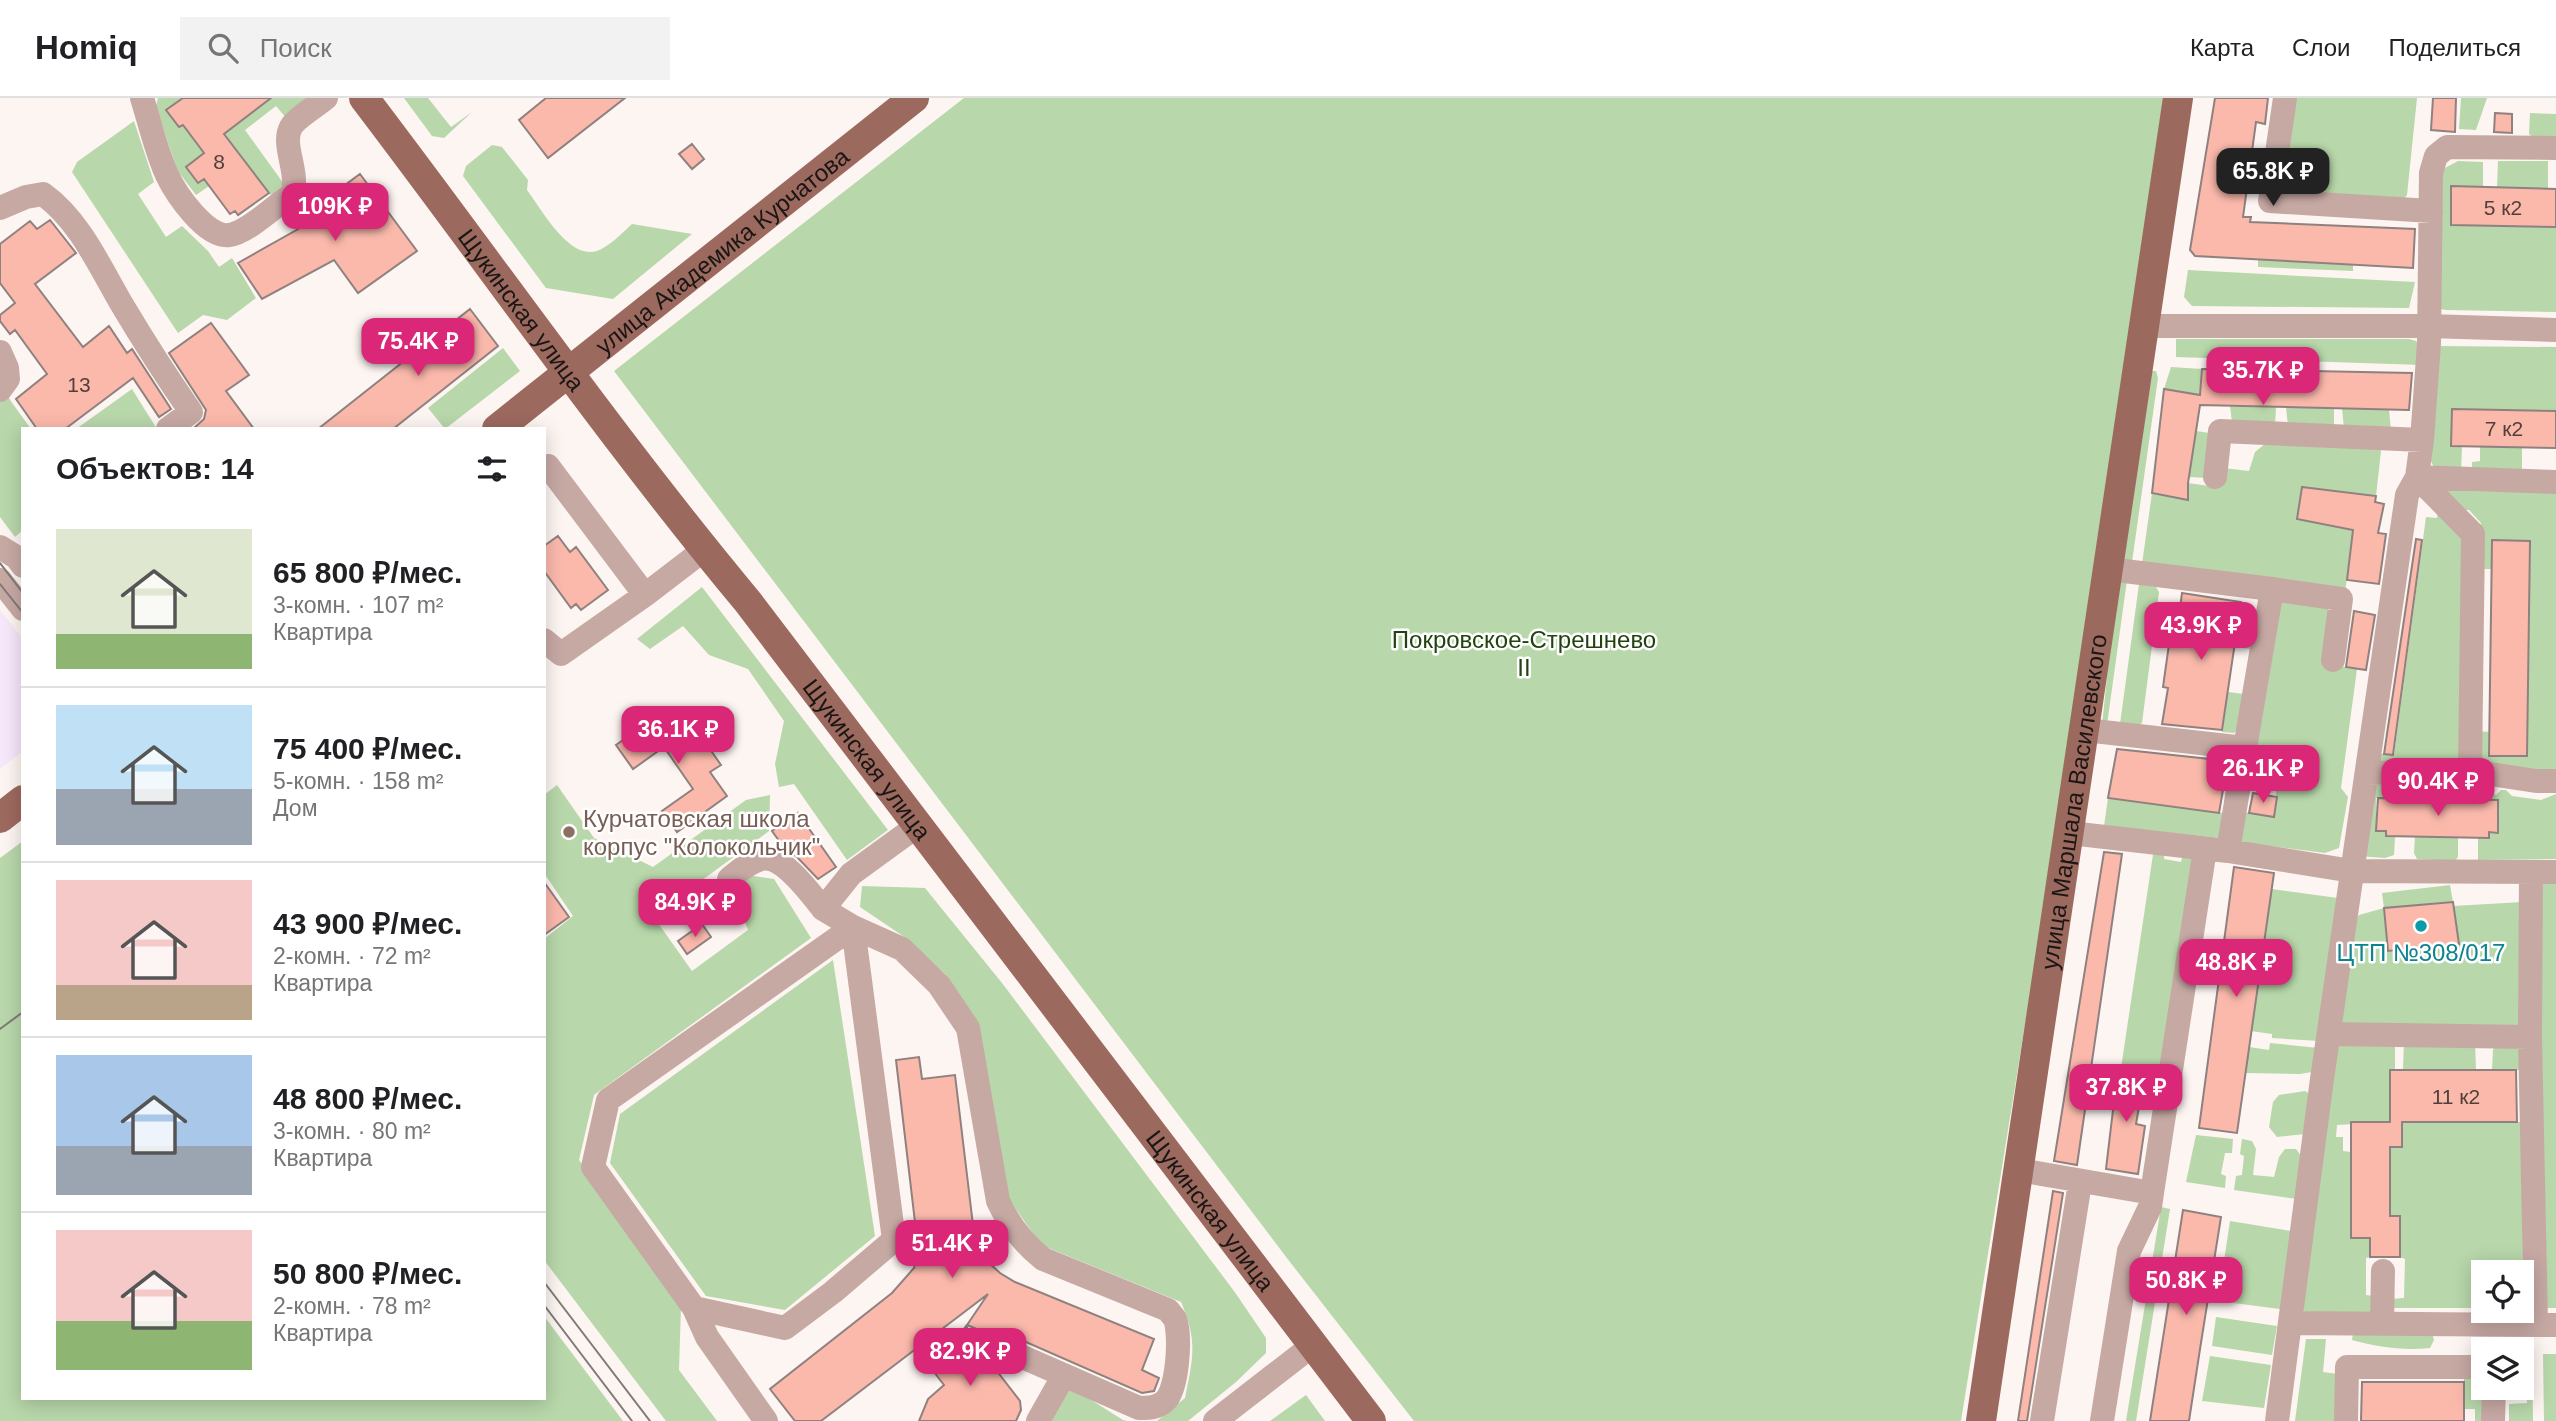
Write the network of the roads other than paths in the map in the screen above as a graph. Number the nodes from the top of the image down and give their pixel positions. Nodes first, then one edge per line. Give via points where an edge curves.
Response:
1 (142, 98) edge
2 (326, 98) edge
3 (364, 98) edge
4 (914, 98) edge
5 (2178, 98) edge
6 (2285, 98) edge
7 (2556, 148) edge
8 (0, 208) edge
9 (2431, 211) junction
10 (2145, 326) junction
11 (2428, 326) junction
12 (2556, 330) edge
13 (0, 352) edge
14 (570, 372) junction
15 (0, 390) edge
16 (171, 427) edge
17 (500, 427) edge
18 (2422, 440) junction
19 (546, 468) edge
20 (2214, 477) dead end
21 (2417, 477) junction
22 (2556, 482) edge
23 (705, 549) junction
24 (2108, 569) junction
25 (0, 580) edge
26 (2272, 589) junction
27 (645, 595) junction
28 (21, 606) edge
29 (546, 642) edge
30 (2333, 660) dead end
31 (2085, 730) junction
32 (2245, 747) junction
33 (2470, 772) junction
34 (2367, 773) junction
35 (2556, 781) edge
36 (21, 802) edge
37 (0, 818) edge
38 (917, 826) junction
39 (2070, 833) junction
40 (2217, 850) junction
41 (2352, 871) junction
42 (2531, 872) junction
43 (2556, 872) edge
44 (729, 879) dead end
45 (823, 909) junction
46 (853, 927) junction
47 (2329, 1034) junction
48 (2530, 1037) junction
49 (2019, 1170) junction
50 (2152, 1192) junction
51 (2078, 1195) dead end
52 (2383, 1271) dead end
53 (694, 1308) junction
54 (2291, 1322) junction
55 (2382, 1322) junction
56 (2546, 1324) edge
57 (995, 1345) dead end
58 (1313, 1345) junction
59 (2471, 1367) edge
60 (1065, 1375) junction
61 (2494, 1400) edge
62 (766, 1421) edge
63 (1038, 1421) edge
64 (1215, 1421) edge
65 (1371, 1421) edge
66 (1981, 1421) edge
67 (2042, 1421) edge
68 (2102, 1421) edge
69 (2277, 1421) edge
70 (2346, 1421) edge
71 (2493, 1421) edge

1 - 2 street via 167,176 199,221 218,235 239,233 292,194 291,126
3 - 14 main road, Щукинская улица
4 - 14 main road, улица Академика Курчатова
5 - 10 main road, улица Маршала Василевского
6 - 9 street via 2270,201
7 - 9 street via 2447,147 2436,156 2431,173
8 - 16 street via 43,194 57,204 191,412
9 - 11 street
10 - 11 street
10 - 24 main road, улица Маршала Василевского
11 - 12 street
11 - 18 street
13 - 15 street via 8,379
14 - 17 main road, улица Академика Курчатова
14 - 23 main road, Щукинская улица
18 - 20 street via 2220,430
18 - 21 street
19 - 27 street
21 - 22 street
21 - 33 street via 2473,534
21 - 34 street via 2407,495
23 - 27 street
23 - 38 main road, Щукинская улица
24 - 26 street
24 - 31 main road, улица Маршала Василевского
25 - 28 street
26 - 30 street via 2341,599
26 - 32 street
27 - 29 street via 561,654
31 - 32 street
31 - 39 main road, улица Маршала Василевского
32 - 40 street
33 - 34 street
33 - 35 street
34 - 41 street
36 - 37 main road
38 - 45 street via 851,874
38 - 58 main road, Щукинская улица
39 - 40 street
39 - 49 main road, улица Маршала Василевского
40 - 41 street
40 - 50 street
41 - 42 street
41 - 47 street
42 - 43 street
42 - 48 street
44 - 45 street via 764,858 784,864
45 - 46 street
46 - 53 street via 608,1100 593,1167
46 - 53 street via 894,1240 785,1328
46 - 60 street via 902,949 939,985 968,1028 998,1201 1028,1247 1044,1259 1168,1310 1175,1319 1174,1386 1155,1408 1139,1408
47 - 48 street
47 - 54 street
48 - 56 street
49 - 50 street
49 - 66 main road, улица Маршала Василевского
50 - 68 street via 2150,1207 2129,1251
51 - 67 street
52 - 55 street
53 - 62 street via 707,1337
54 - 55 street
54 - 69 street
55 - 56 street
57 - 60 street
58 - 64 street
58 - 65 main road, Щукинская улица
59 - 70 street via 2347,1367
60 - 63 street
61 - 71 street

